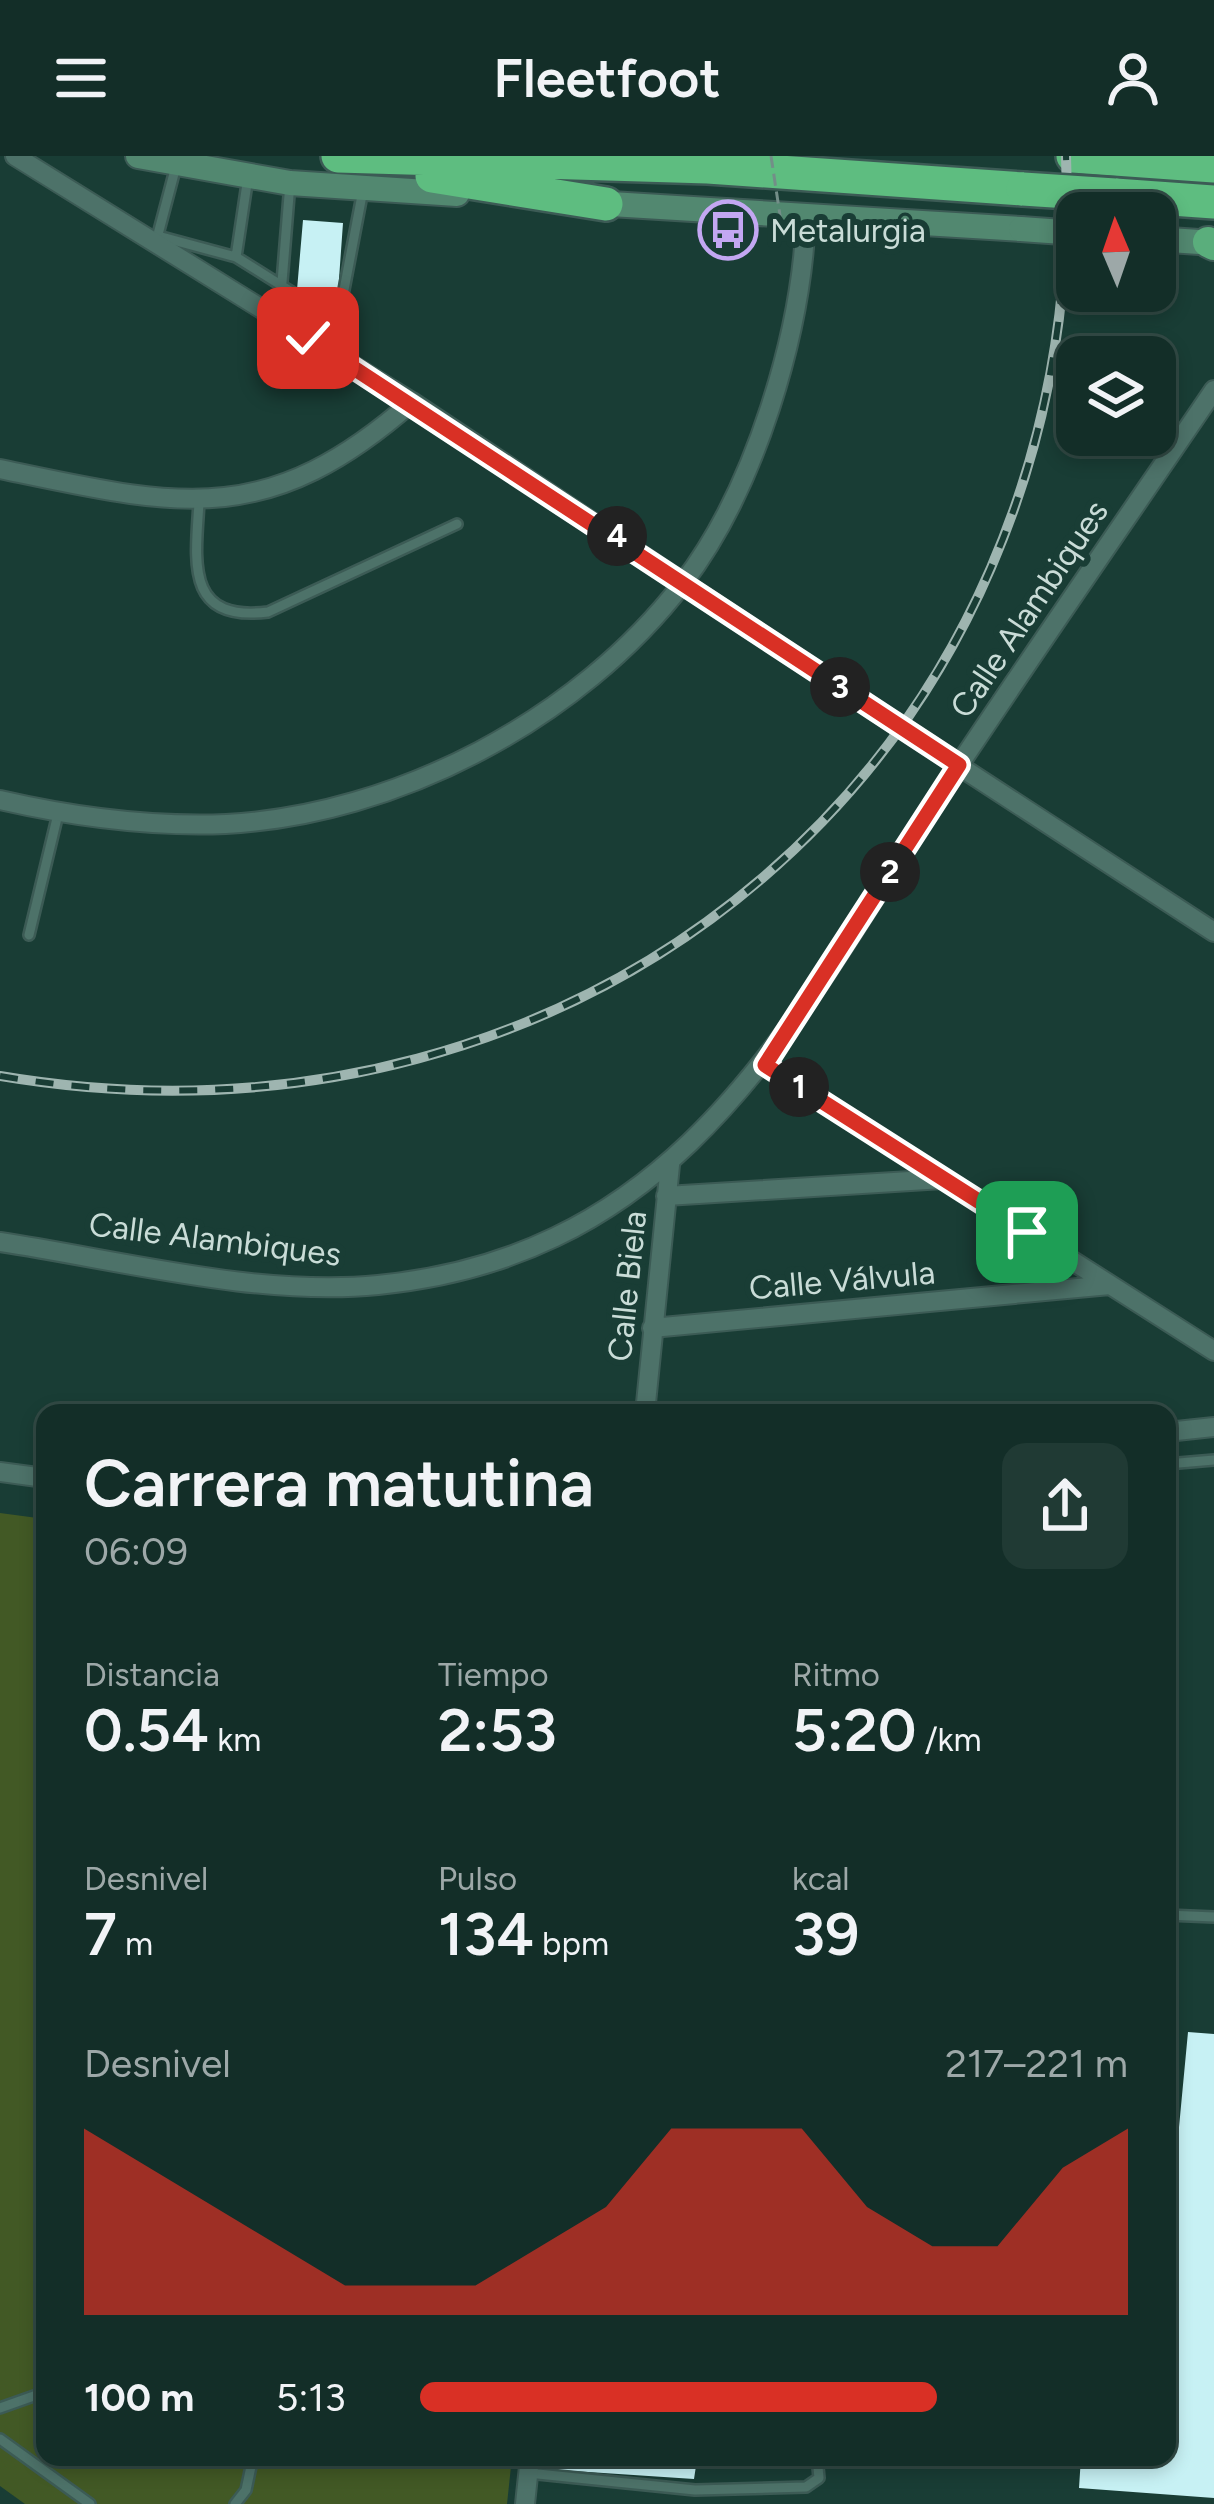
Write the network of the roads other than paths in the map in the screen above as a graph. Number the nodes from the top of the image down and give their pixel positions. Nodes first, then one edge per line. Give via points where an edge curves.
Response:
1 (15, 156) edge
2 (138, 156) edge
3 (338, 156) edge
4 (1073, 156) edge
5 (176, 166) junction
6 (1214, 166) edge
7 (297, 170) edge
8 (248, 177) junction
9 (363, 188) junction
10 (1214, 202) edge
11 (606, 204) junction
12 (806, 216) junction
13 (1056, 232) edge
14 (157, 240) junction
15 (1176, 240) edge
16 (1212, 243) edge
17 (236, 257) junction
18 (282, 282) junction
19 (330, 316) junction
20 (308, 338) junction
21 (1214, 390) edge
22 (412, 402) junction
23 (0, 469) edge
24 (199, 503) junction
25 (457, 524) dead end
26 (685, 580) junction
27 (959, 765) junction
28 (0, 800) edge
29 (58, 814) junction
30 (1214, 932) edge
31 (29, 935) dead end
32 (765, 1065) junction
33 (670, 1165) junction
34 (943, 1179) junction
35 (666, 1196) junction
36 (0, 1242) edge
37 (1110, 1285) junction
38 (652, 1328) junction
39 (1214, 1351) edge
40 (646, 1404) edge
41 (1214, 1427) edge
42 (1176, 1431) edge
43 (1214, 1460) edge
44 (1176, 1463) edge
45 (0, 1472) edge
46 (36, 1477) edge
47 (1176, 1915) edge
48 (1214, 1917) edge
49 (36, 2395) edge
50 (0, 2408) edge
51 (0, 2440) edge
52 (36, 2466) edge
53 (37, 2466) edge
54 (251, 2466) edge
55 (529, 2466) edge
56 (536, 2466) edge
57 (818, 2466) edge
58 (90, 2504) edge
59 (236, 2504) edge
60 (526, 2504) edge

1 - 14 street
2 - 5 main road
3 - 10 highway, bridge via 707,166
4 - 6 highway
5 - 8 main road
5 - 14 lane
7 - 8 main road
7 - 9 main road
7 - 11 highway
7 - 18 lane
8 - 17 lane
9 - 11 main road
9 - 19 lane via 347,279
11 - 12 main road
12 - 13 main road, bridge
12 - 26 street via 804,280 776,389 754,450
14 - 17 lane
14 - 20 street
15 - 16 main road
17 - 18 lane
18 - 19 lane
19 - 20 lane
20 - 22 street
21 - 27 street, Calle Alambiques
22 - 24 street via 317,472
22 - 26 street
23 - 24 street
24 - 25 lane via 196,577 219,609 240,616 268,613
26 - 27 street, bridge
26 - 29 street via 640,632 520,727 379,794 227,824
27 - 30 street
27 - 32 street, Calle Alambiques
28 - 29 street
29 - 31 lane
32 - 33 street, Calle Alambiques
32 - 34 street
33 - 35 street, Calle Biela
33 - 36 street, Calle Alambiques via 559,1237 497,1261 379,1285 290,1285
34 - 35 street
34 - 37 street
35 - 38 street, Calle Biela
37 - 38 street, Calle Válvula
37 - 39 street
38 - 40 street, Calle Biela
41 - 42 street
43 - 44 lane
45 - 46 street
47 - 48 lane
49 - 50 lane
51 - 52 lane
53 - 58 lane
54 - 59 lane
55 - 60 street
56 - 57 lane via 695,2490 806,2487 819,2478

